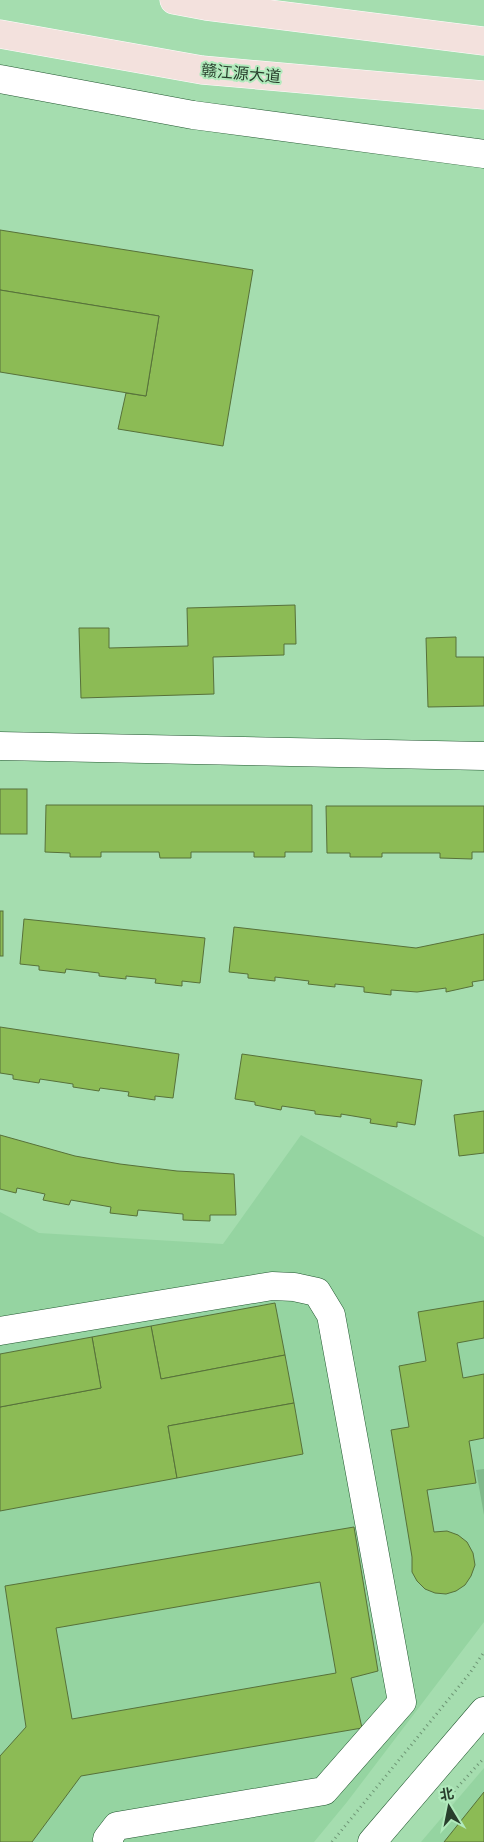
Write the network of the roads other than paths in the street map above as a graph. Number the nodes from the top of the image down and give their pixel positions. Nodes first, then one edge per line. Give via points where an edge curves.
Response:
1 (174, 0) edge
2 (0, 34) edge
3 (484, 41) edge
4 (0, 79) edge
5 (484, 94) edge
6 (484, 154) edge
7 (0, 746) edge
8 (484, 756) edge
9 (0, 1332) edge
10 (484, 1711) edge
11 (110, 1842) edge
12 (372, 1842) edge

1 - 3 main road
2 - 5 main road, 赣江源大道 via 202,70
4 - 6 street via 193,115
7 - 8 street
9 - 11 street via 272,1286 317,1292 331,1315 402,1702 324,1792 117,1826 107,1839
10 - 12 street

